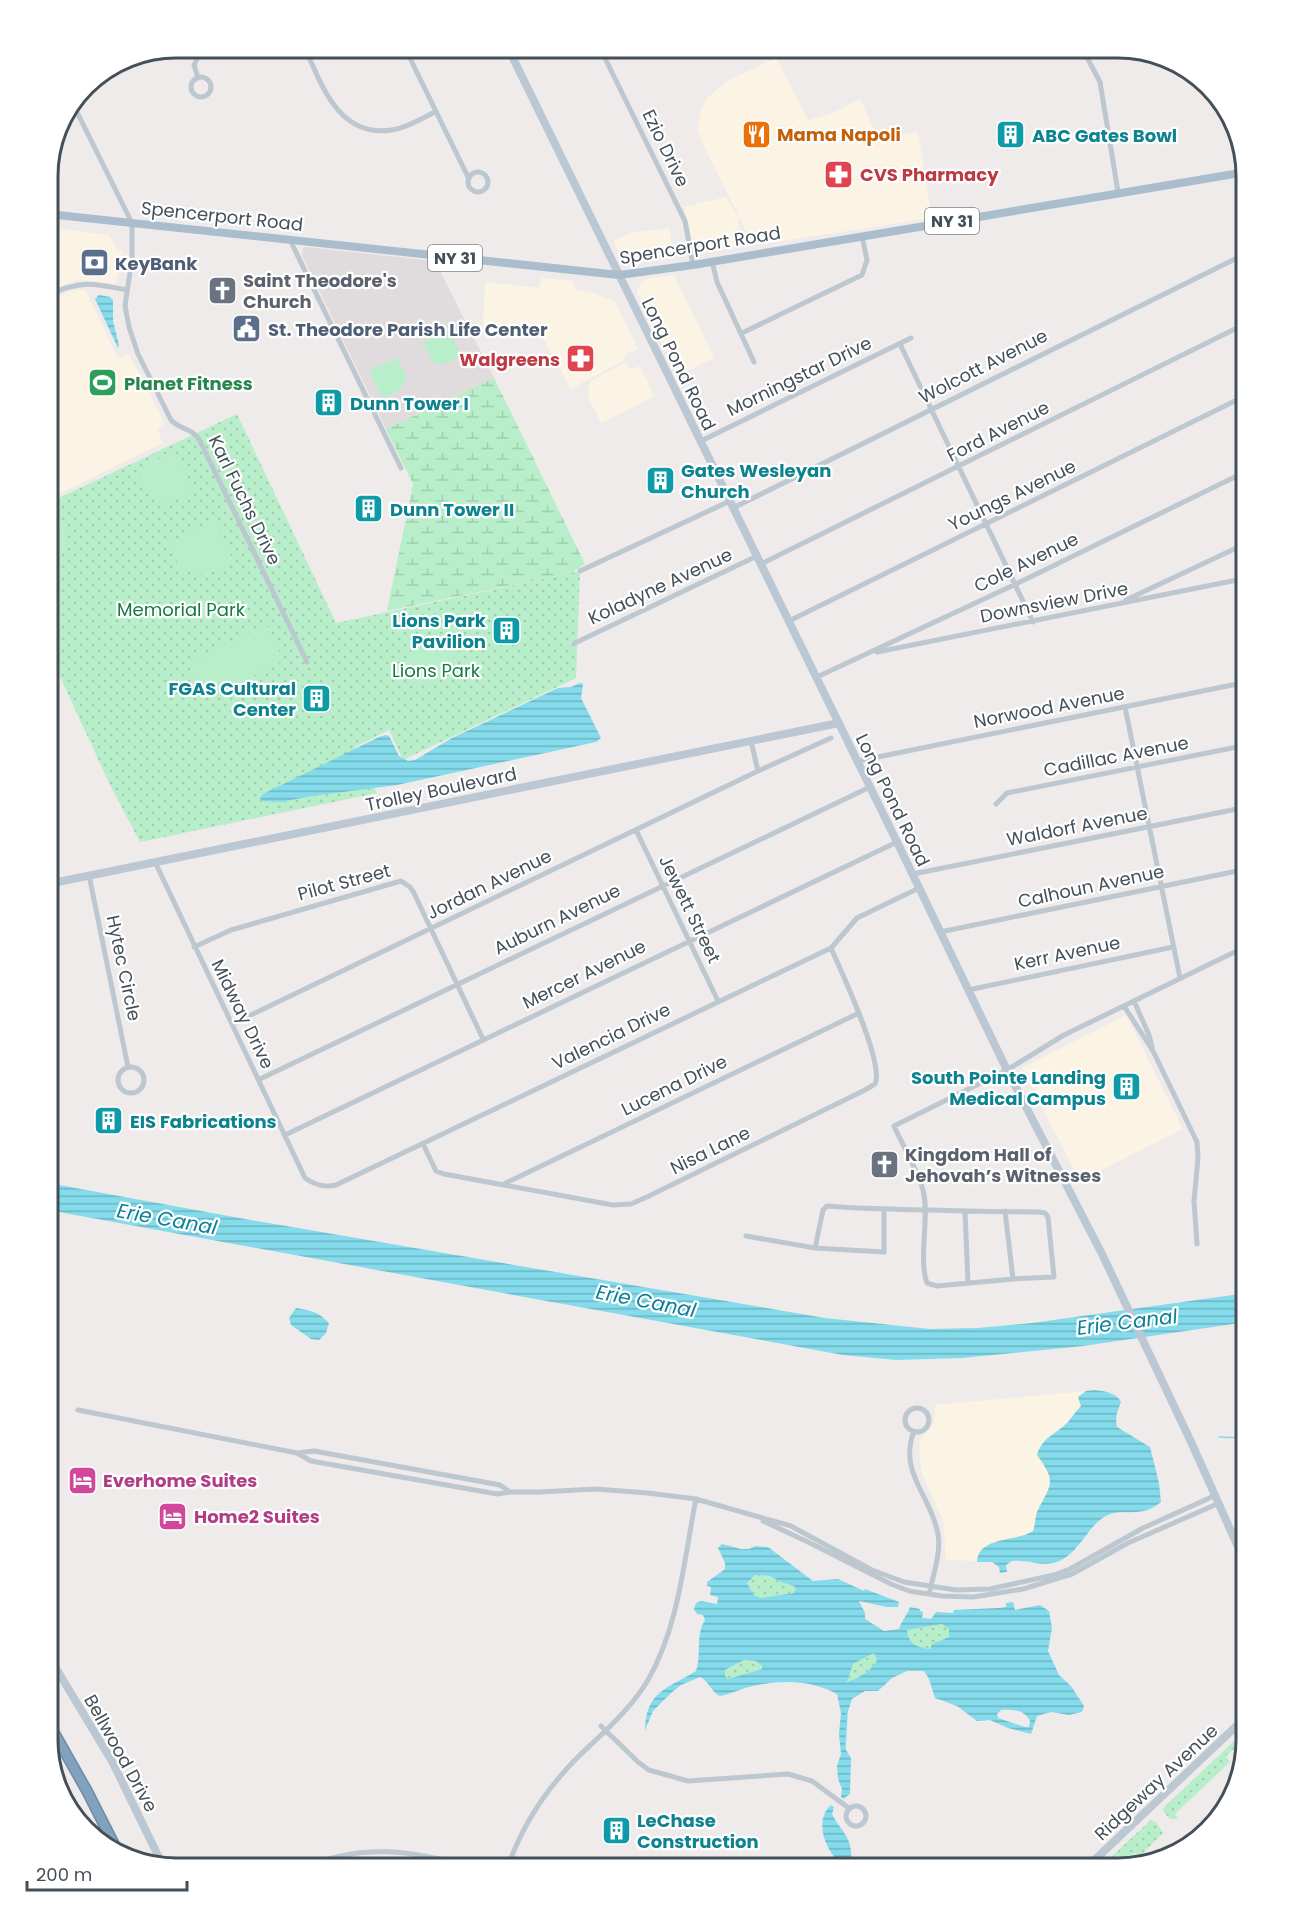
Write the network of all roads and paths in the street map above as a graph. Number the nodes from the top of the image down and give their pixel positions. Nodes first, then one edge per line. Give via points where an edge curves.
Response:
1 (197, 58) edge
2 (310, 58) edge
3 (410, 58) edge
4 (513, 58) edge
5 (605, 58) edge
6 (1088, 59) edge
7 (198, 78) dead end
8 (78, 112) edge
9 (435, 112) junction
10 (1236, 174) edge
11 (468, 177) junction
12 (1119, 192) junction
13 (59, 215) edge
14 (132, 223) junction
15 (862, 236) junction
16 (290, 240) junction
17 (1236, 258) edge
18 (712, 261) junction
19 (693, 265) junction
20 (619, 275) junction
21 (59, 290) edge
22 (127, 290) junction
23 (1236, 329) edge
24 (742, 333) junction
25 (911, 338) dead end
26 (900, 344) junction
27 (754, 362) dead end
28 (1236, 400) edge
29 (932, 408) junction
30 (701, 441) junction
31 (960, 467) junction
32 (401, 468) dead end
33 (1236, 476) edge
34 (732, 504) junction
35 (987, 525) junction
36 (1236, 548) edge
37 (759, 560) junction
38 (580, 571) dead end
39 (1236, 580) edge
40 (1016, 584) junction
41 (1116, 605) junction
42 (789, 621) junction
43 (1034, 622) junction
44 (575, 643) dead end
45 (867, 654) junction
46 (307, 663) dead end
47 (816, 677) junction
48 (1236, 684) edge
49 (1125, 707) junction
50 (839, 723) junction
51 (831, 738) dead end
52 (751, 741) junction
53 (1236, 747) edge
54 (858, 761) junction
55 (1137, 767) junction
56 (758, 771) junction
57 (870, 787) junction
58 (996, 804) dead end
59 (1236, 809) edge
60 (1148, 827) junction
61 (636, 830) junction
62 (897, 842) junction
63 (155, 862) junction
64 (1236, 871) edge
65 (913, 874) junction
66 (89, 875) junction
67 (59, 882) edge
68 (663, 885) junction
69 (1161, 887) junction
70 (919, 888) junction
71 (430, 929) junction
72 (940, 932) junction
73 (689, 940) junction
74 (1173, 946) junction
75 (194, 947) junction
76 (831, 948) junction
77 (1236, 950) edge
78 (1180, 978) junction
79 (457, 985) junction
80 (968, 990) junction
81 (718, 1001) junction
82 (1134, 1001) junction
83 (1124, 1006) junction
84 (859, 1013) junction
85 (232, 1024) junction
86 (483, 1039) junction
87 (1153, 1051) junction
88 (128, 1067) junction
89 (1007, 1070) junction
90 (258, 1080) junction
91 (285, 1135) junction
92 (423, 1144) junction
93 (305, 1178) joint
94 (502, 1185) junction
95 (884, 1209) junction
96 (925, 1210) junction
97 (1005, 1210) junction
98 (965, 1211) junction
99 (746, 1236) dead end
100 (1197, 1244) dead end
101 (815, 1248) junction
102 (1013, 1279) junction
103 (968, 1283) junction
104 (78, 1410) dead end
105 (914, 1431) junction
106 (297, 1453) junction
107 (510, 1491) junction
108 (696, 1499) junction
109 (1216, 1500) junction
110 (1236, 1543) edge
111 (930, 1591) junction
112 (58, 1672) edge
113 (601, 1726) dead end
114 (1236, 1726) edge
115 (606, 1731) junction
116 (58, 1740) edge
117 (850, 1809) dead end
118 (111, 1839) edge
119 (158, 1857) edge
120 (333, 1858) edge
121 (439, 1858) edge
122 (512, 1858) edge
123 (1097, 1858) edge

1 - 7 street via 194,64
2 - 9 street via 335,108 351,122 392,130
3 - 9 street
4 - 20 main road, Long Pond Road
5 - 19 street, Ezio Drive via 685,221
6 - 12 street via 1100,82
8 - 14 street
9 - 11 street
10 - 12 main road, Spencerport Road / NY 31
11 - 11 street via 473,191 480,192 488,186 484,173 477,171
12 - 15 main road, Spencerport Road / NY 31
13 - 14 main road, Spencerport Road / NY 31
14 - 16 main road, Spencerport Road / NY 31
14 - 22 street, Karl Fuchs Drive
15 - 18 main road, Spencerport Road / NY 31
15 - 24 street via 867,260 862,275
16 - 20 main road, Spencerport Road / NY 31
16 - 32 street
17 - 29 street, Wolcott Avenue
18 - 19 main road, Spencerport Road / NY 31
18 - 24 street via 717,282
19 - 20 main road, Spencerport Road / NY 31
20 - 30 main road, Long Pond Road
21 - 22 street via 84,283
22 - 46 street, Karl Fuchs Drive via 127,318 138,354 171,420 192,431 200,441
23 - 31 street, Ford Avenue
24 - 27 street
25 - 26 street, Morningstar Drive
26 - 29 street
26 - 30 street, Morningstar Drive
28 - 35 street, Youngs Avenue
29 - 31 street
29 - 34 street, Wolcott Avenue
30 - 34 main road, Long Pond Road
31 - 35 street
31 - 37 street, Ford Avenue
33 - 40 street, Cole Avenue
34 - 37 main road, Long Pond Road
34 - 38 street, Wolcott Avenue
35 - 40 street
35 - 42 street, Youngs Avenue
36 - 41 street
37 - 42 main road, Long Pond Road
37 - 44 street, Koladyne Avenue
39 - 41 street, Downsview Drive
40 - 43 street
40 - 45 street, Cole Avenue
41 - 43 street, Downsview Drive
42 - 47 main road, Long Pond Road
43 - 45 street, Downsview Drive
45 - 47 street, Cole Avenue
47 - 50 main road, Long Pond Road
48 - 49 street, Norwood Avenue
49 - 54 street, Norwood Avenue
49 - 55 street
50 - 52 main road, Trolley Boulevard
50 - 54 main road, Long Pond Road
51 - 56 street, Jordan Avenue
52 - 56 street
52 - 63 main road, Trolley Boulevard
53 - 55 street, Cadillac Avenue
54 - 57 main road, Long Pond Road
55 - 58 street, Cadillac Avenue via 1007,793
55 - 60 street
56 - 61 street, Jordan Avenue
57 - 62 main road, Long Pond Road
57 - 68 street, Auburn Avenue
59 - 60 street, Waldorf Avenue
60 - 65 street, Waldorf Avenue
60 - 69 street
61 - 68 street, Jewett Street
61 - 71 street, Jordan Avenue
62 - 65 main road, Long Pond Road
62 - 73 street, Mercer Avenue
63 - 66 main road, Trolley Boulevard
63 - 75 street, Midway Drive
64 - 69 street, Calhoun Avenue
65 - 70 main road, Long Pond Road
66 - 67 main road, Trolley Boulevard
66 - 88 street, Hytec Circle
68 - 73 street, Jewett Street
68 - 79 street, Auburn Avenue
69 - 72 street, Calhoun Avenue
69 - 74 street
70 - 72 main road, Long Pond Road
70 - 76 street, Valencia Drive via 857,918
71 - 75 street, Pilot Street via 410,886 396,881 231,930
71 - 79 street, Pilot Street
71 - 85 street, Jordan Avenue
72 - 80 main road, Long Pond Road
73 - 81 street, Jewett Street
73 - 86 street, Mercer Avenue
74 - 78 street
74 - 80 street, Kerr Avenue
75 - 85 street, Midway Drive
76 - 81 street, Valencia Drive
76 - 84 street, Nisa Lane
77 - 78 street
78 - 82 street
79 - 86 street, Pilot Street
79 - 90 street, Auburn Avenue
80 - 89 main road, Long Pond Road
81 - 92 street, Valencia Drive
82 - 83 street
82 - 87 street
83 - 87 street
83 - 89 street via 1064,1035
84 - 94 street, Lucena Drive
84 - 94 street, Nisa Lane via 877,1073 875,1084 659,1191 631,1204 613,1205
85 - 90 street, Midway Drive
86 - 91 street, Mercer Avenue
87 - 100 street via 1197,1142
88 - 88 street, Hytec Circle via 118,1081 125,1092 133,1093 143,1086 144,1077 137,1068
89 - 96 street via 894,1126 923,1190
89 - 109 main road, Long Pond Road via 1123,1298
90 - 91 street, Midway Drive
91 - 93 street, Midway Drive
92 - 93 street, Valencia Drive via 336,1185 320,1186
92 - 94 street, Nisa Lane via 436,1171
95 - 96 street
95 - 101 street via 827,1206
95 - 101 street via 885,1252
96 - 98 street
96 - 103 street via 927,1283 937,1287
97 - 98 street
97 - 102 street
97 - 102 street via 1045,1213 1050,1225 1054,1277
98 - 103 street
99 - 101 street
102 - 103 street
104 - 106 street
105 - 105 street via 927,1425 928,1417 921,1409 914,1408 906,1416 906,1423
105 - 111 street via 909,1444 911,1470 939,1539
106 - 107 street via 314,1451 500,1485
106 - 107 street via 311,1461 497,1494
107 - 108 street via 604,1490
108 - 111 street via 791,1526 880,1573
108 - 115 street via 670,1629 660,1655 648,1680
109 - 110 main road, Long Pond Road
109 - 111 street via 1054,1581 988,1595 956,1597
112 - 119 main road, Bellwood Drive via 110,1758
113 - 115 street
114 - 123 main road, Ridgeway Avenue
115 - 117 street via 650,1770 700,1781 788,1774 812,1781
115 - 122 street via 546,1793
116 - 118 highway
120 - 121 street via 387,1851

